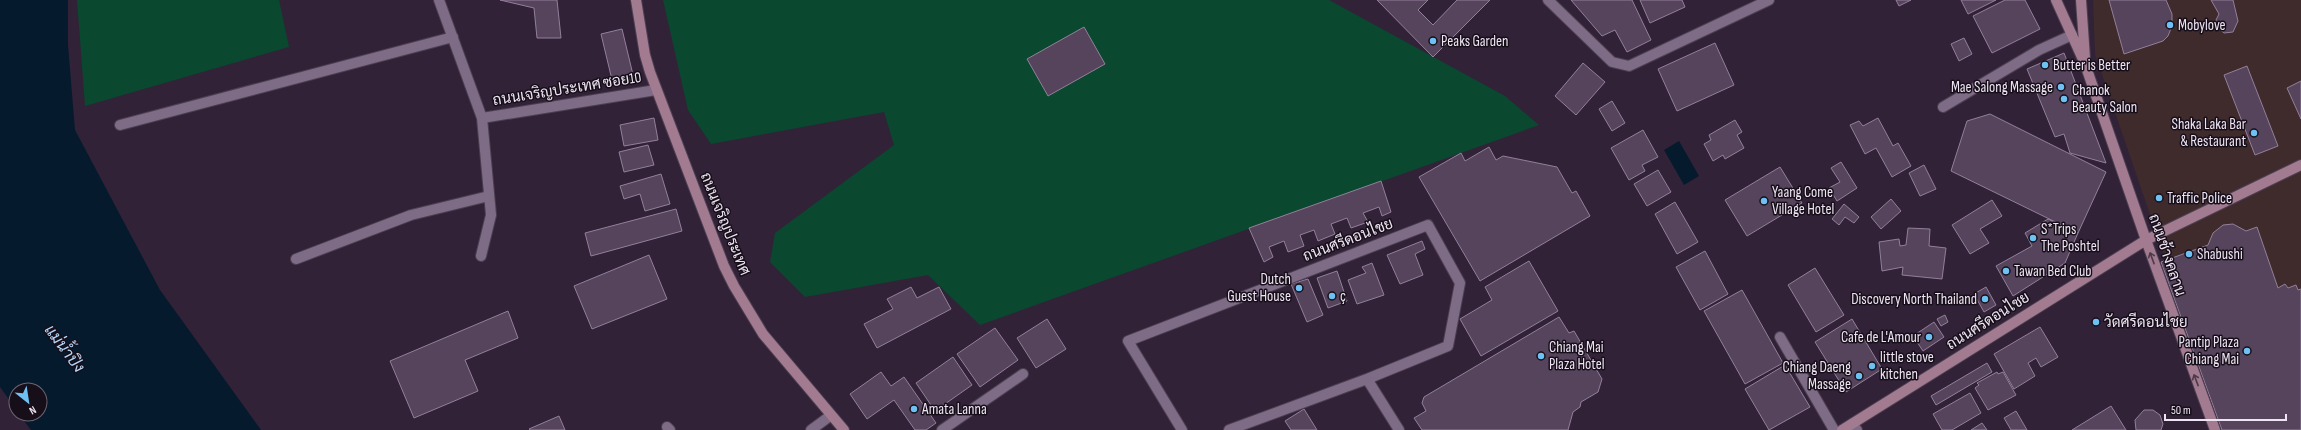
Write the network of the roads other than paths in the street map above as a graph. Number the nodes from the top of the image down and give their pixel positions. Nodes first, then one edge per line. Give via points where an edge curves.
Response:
1 (439, 0) edge
2 (636, 0) edge
3 (1548, 0) edge
4 (1769, 0) edge
5 (2056, 0) edge
6 (2081, 0) edge
7 (2072, 35) junction
8 (453, 37) junction
9 (2085, 64) junction
10 (656, 90) junction
11 (1943, 107) dead end
12 (482, 118) junction
13 (120, 125) dead end
14 (2301, 165) edge
15 (489, 196) junction
16 (2146, 240) junction
17 (481, 256) dead end
18 (296, 259) dead end
19 (1780, 337) dead end
20 (1023, 374) dead end
21 (1367, 379) junction
22 (830, 416) junction
23 (1855, 427) edge
24 (811, 430) edge
25 (844, 430) edge
26 (942, 430) edge
27 (1182, 430) edge
28 (1229, 430) edge
29 (1398, 430) edge
30 (1834, 430) edge
31 (1842, 430) edge
32 (2215, 430) edge

1 - 8 street
2 - 10 street, ถนนเจริญประเทศ via 645,55
3 - 4 street via 1612,62 1628,66
5 - 7 street, ถนนช้างคลาน
6 - 9 street
7 - 9 street, ถนนช้างคลาน
7 - 11 street via 2032,54
8 - 12 street
8 - 13 street
9 - 16 street, ถนนช้างคลาน
10 - 12 street, ถนนเจริญประเทศ ซอย10
10 - 22 street, ถนนเจริญประเทศ via 734,286 763,334
12 - 15 street
14 - 16 street, ถนนศรีดอนไชย
15 - 17 street via 491,215
15 - 18 street via 411,215
16 - 23 street, ถนนศรีดอนไชย
32 -> 16 street, ถนนช้างคลาน
19 - 30 street
20 - 26 street
21 - 27 street, ถนนศรีดอนไชย via 1448,346 1460,283 1428,225 1128,342
21 - 28 street, ถนนศรีดอนไชย
21 - 29 street
22 - 24 street
22 - 25 street, ถนนเจริญประเทศ
23 - 31 street, ถนนศรีดอนไชย

